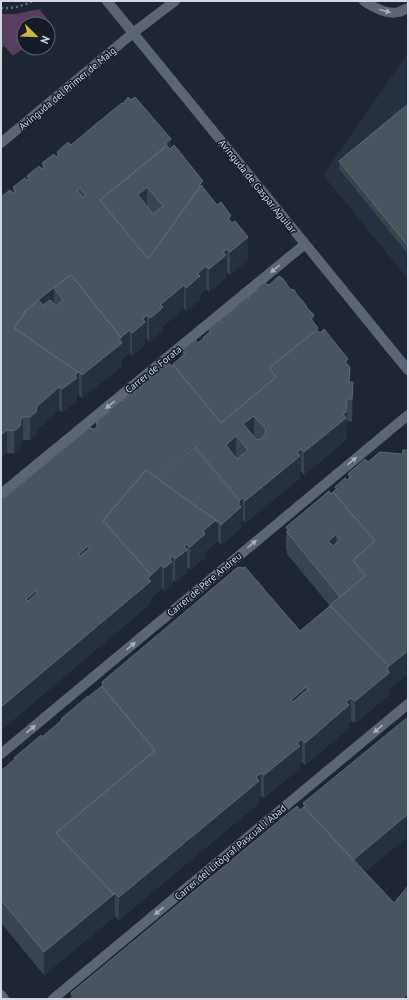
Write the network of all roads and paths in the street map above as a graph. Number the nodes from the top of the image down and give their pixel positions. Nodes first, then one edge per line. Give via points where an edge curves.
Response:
1 (32, 1) edge
2 (107, 1) edge
3 (175, 1) edge
4 (364, 1) edge
5 (1, 8) edge
6 (408, 8) edge
7 (133, 33) junction
8 (1, 143) edge
9 (305, 244) junction
10 (408, 370) edge
11 (408, 415) edge
12 (1, 494) edge
13 (408, 704) edge
14 (1, 754) edge
15 (1, 995) edge
16 (4, 999) edge
17 (53, 999) edge

1 - 5 path via 24,6
2 - 7 street, Avinguda de Gaspar Aguilar
3 - 7 street, Avinguda del Primer de Maig
4 -> 6 street via 385,12 397,13
7 - 8 street, Avinguda del Primer de Maig
7 - 9 street, Avinguda de Gaspar Aguilar
9 - 10 street, Avinguda de Gaspar Aguilar
9 -> 12 street, Carrer de Forata
14 -> 11 street, Carrer de Pere Andreu
13 -> 17 street, Carrer del Litògraf Pascual i Abad
15 - 16 street

